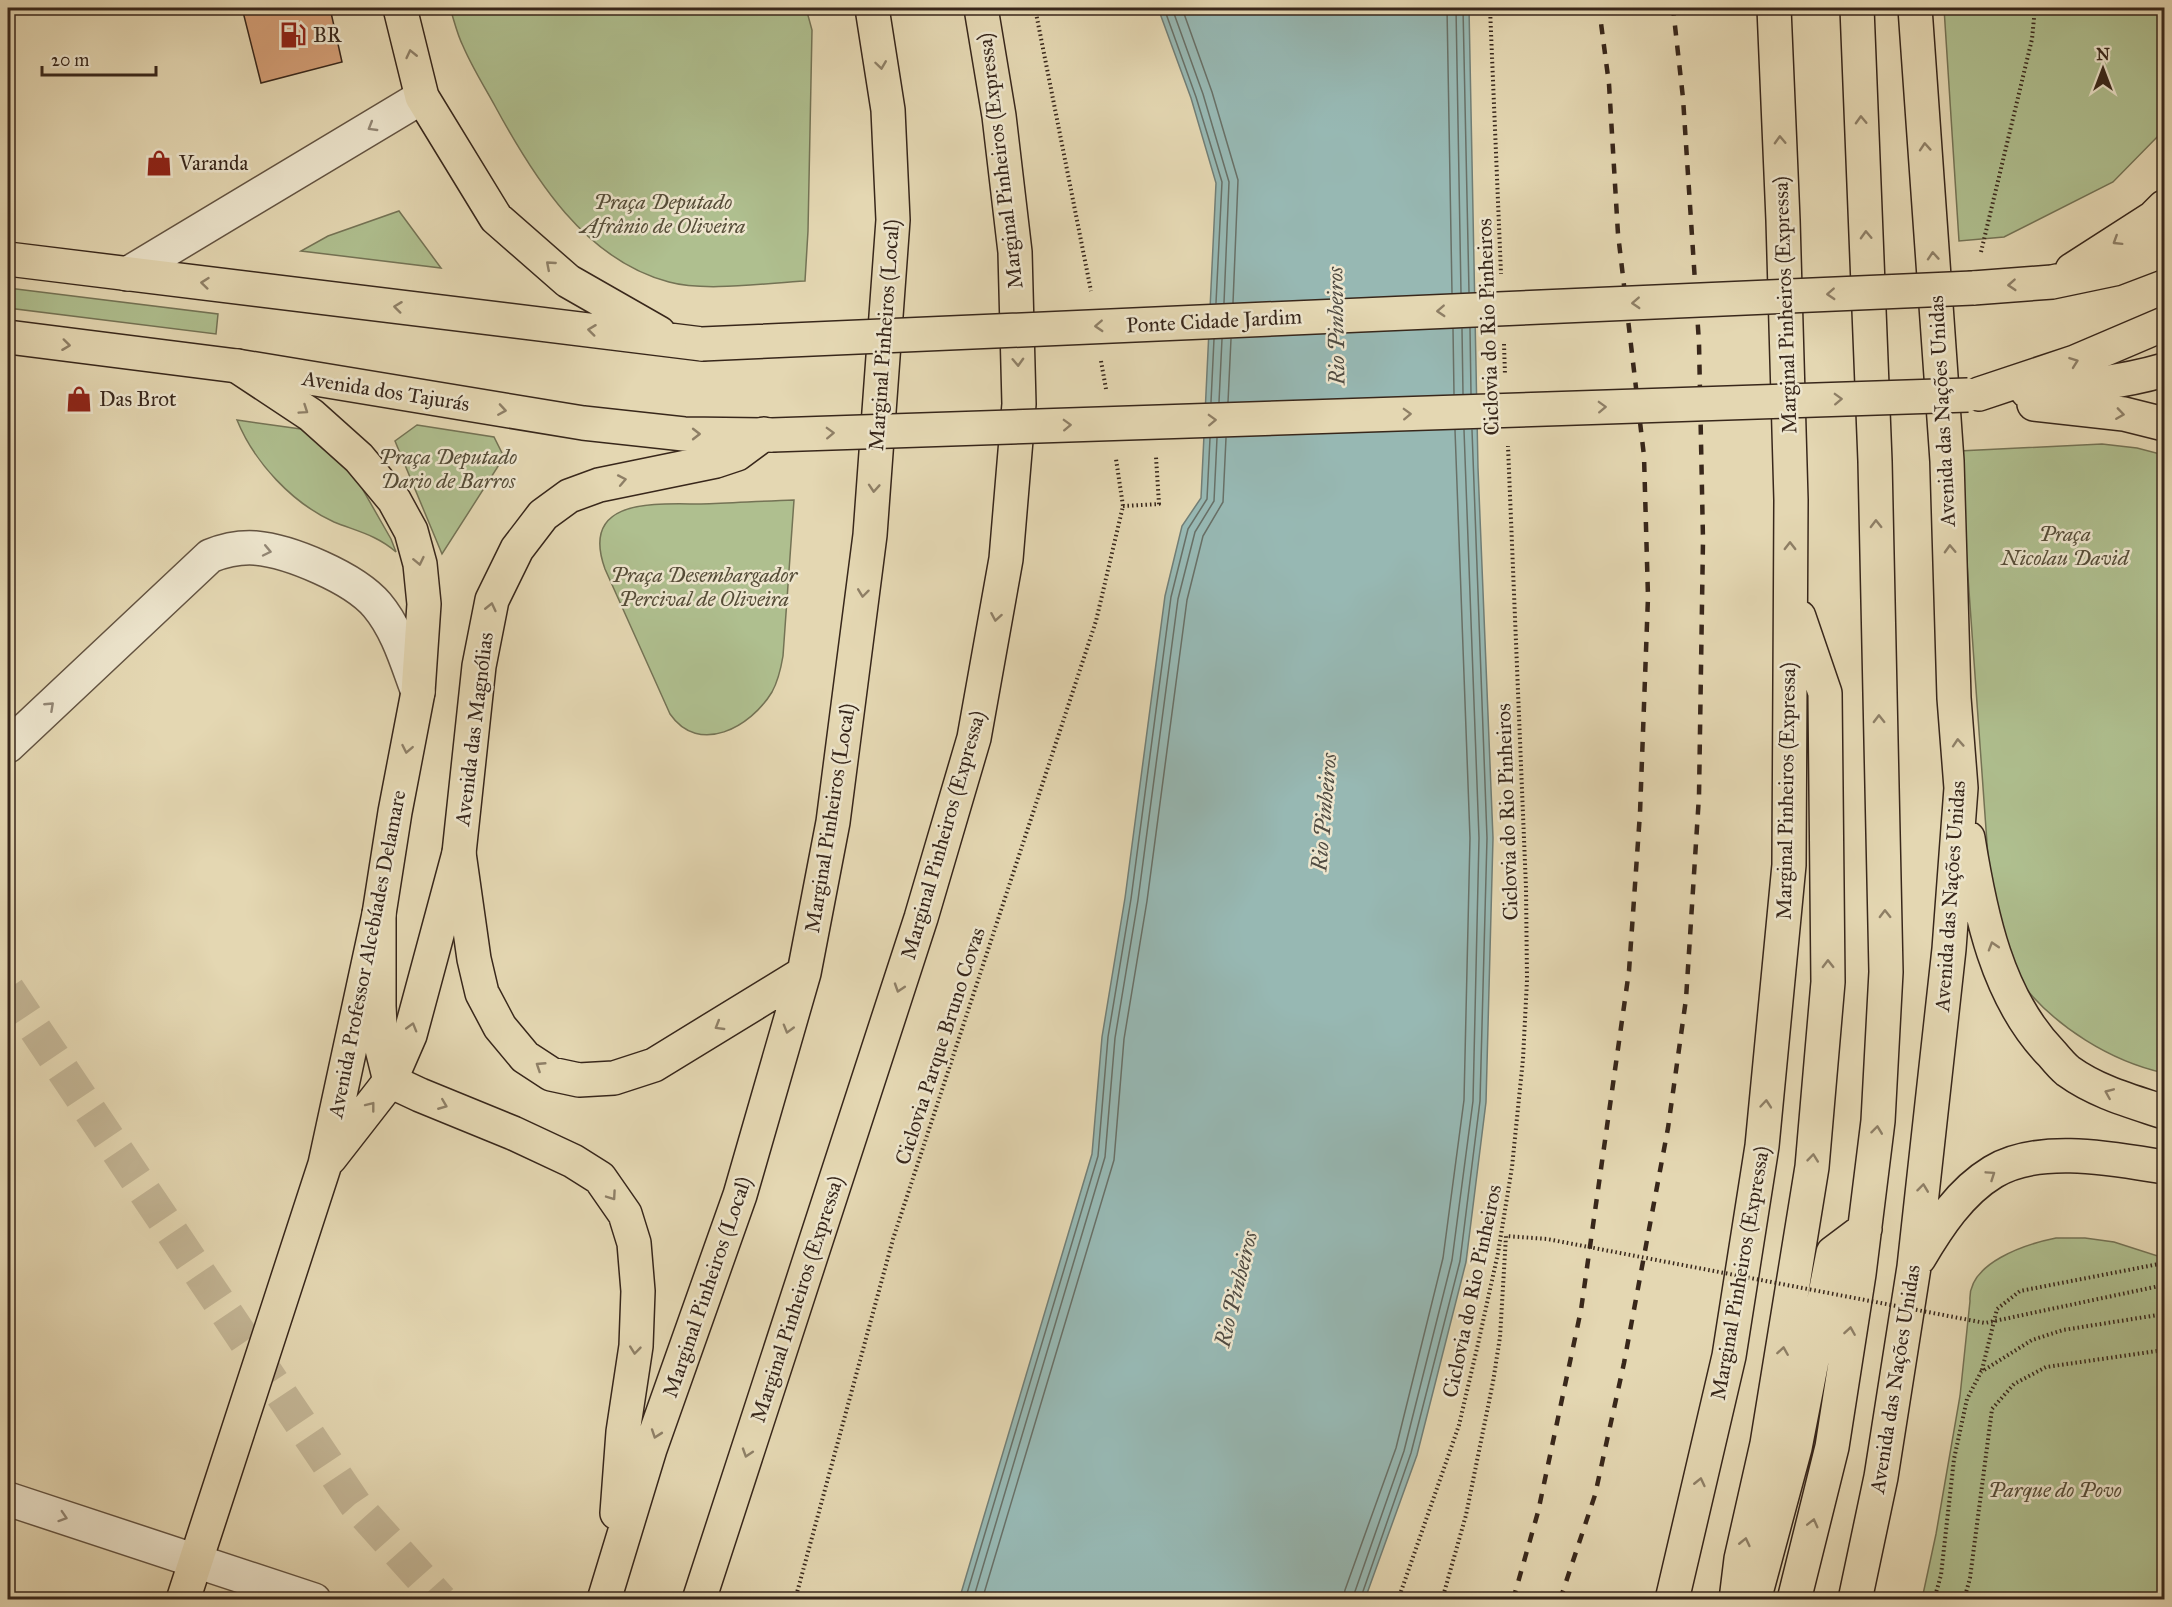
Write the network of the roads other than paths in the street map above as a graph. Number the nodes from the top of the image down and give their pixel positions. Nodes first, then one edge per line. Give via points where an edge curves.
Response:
1 (400, 8) edge
2 (872, 8) edge
3 (981, 8) edge
4 (1774, 8) edge
5 (1857, 8) edge
6 (1915, 8) edge
7 (422, 97) junction
8 (2164, 207) edge
9 (2164, 250) edge
10 (8, 259) edge
11 (127, 274) junction
12 (2052, 282) junction
13 (2164, 324) edge
14 (8, 338) edge
15 (686, 342) junction
16 (237, 366) junction
17 (2164, 370) edge
18 (1974, 395) junction
19 (2164, 424) edge
20 (768, 434) junction
21 (1790, 593) junction
22 (418, 692) junction
23 (8, 746) edge
24 (1961, 788) junction
25 (459, 853) junction
26 (379, 914) junction
27 (804, 973) junction
28 (390, 1081) junction
29 (2164, 1112) edge
30 (325, 1164) junction
31 (2164, 1167) edge
32 (1865, 1229) junction
33 (1914, 1267) junction
34 (8, 1499) edge
35 (195, 1561) junction
36 (608, 1586) edge
37 (183, 1599) edge
38 (314, 1599) edge
39 (699, 1599) edge
40 (1672, 1599) edge
41 (1736, 1599) edge
42 (1754, 1599) edge
43 (1794, 1599) edge
44 (1855, 1599) edge

7 -> 1 main road
2 -> 27 main road, Marginal Pinheiros (Local) via 888,110 893,220 870,535 833,822
3 -> 39 main road, Marginal Pinheiros (Expressa) via 1015,252 1019,404 1006,559 974,738 921,918
21 -> 4 main road, Marginal Pinheiros (Expressa) via 1791,500
32 -> 5 main road via 1878,1121 1886,972 1875,461
24 -> 6 main road, Avenida das Nações Unidas via 1954,698 1947,461
7 -> 11 street
15 -> 7 main road via 568,281 496,218
8 -> 12 main road via 2153,218
9 - 12 main road, Ponte Cidade Jardim via 2114,268
10 - 11 main road
15 -> 11 main road
12 -> 15 main road, Ponte Cidade Jardim, bridge
18 -> 13 main road via 2075,362
14 -> 16 main road, Avenida dos Tajurás
16 -> 20 main road, Avenida dos Tajurás via 583,423 684,434
16 -> 22 main road, Avenida Professor Alcebíades Delamare via 311,415 359,458 394,500 411,531 420,564 424,604
17 - 18 main road via 2072,387
18 -> 19 main road via 2124,414
20 -> 18 main road, bridge
25 -> 20 main road, Avenida das Magnólias via 479,666 492,600 517,549 543,515 569,496 599,485 716,461 737,454
40 -> 21 main road, Marginal Pinheiros (Expressa) via 1730,1356 1762,1146 1789,865
41 -> 21 main road via 1767,1444 1812,1167 1828,982 1825,693
23 -> 22 street via 210,556 228,549 255,548 296,557 346,581 377,605 397,636
22 -> 26 main road, Avenida Professor Alcebíades Delamare
29 -> 24 main road via 2108,1094 2067,1070 2038,1040 2021,1014 1992,944 1968,841
33 -> 24 main road, Avenida das Nações Unidas
27 -> 25 main road via 654,1065 614,1078 579,1080 551,1074 525,1057 500,1027 482,993
28 -> 25 main road, Avenida das Magnólias via 410,1035
26 - 28 main road via 381,1045
26 - 30 main road, Avenida Professor Alcebíades Delamare
27 -> 36 main road, Marginal Pinheiros (Local) via 740,1195 650,1449
30 -> 28 main road, Avenida das Magnólias
28 -> 36 main road via 573,1161 600,1178 625,1214 634,1243 638,1291 636,1346
30 - 35 main road, Avenida Professor Alcebíades Delamare
33 -> 31 main road via 1937,1227 1958,1201 1993,1172 2022,1160 2056,1156 2116,1159
32 - 42 main road via 1833,1253 1795,1448
43 -> 32 main road via 1832,1447
33 - 44 main road, Avenida das Nações Unidas via 1881,1477
34 -> 35 street
35 - 37 main road, Avenida Professor Alcebíades Delamare
35 - 38 street

